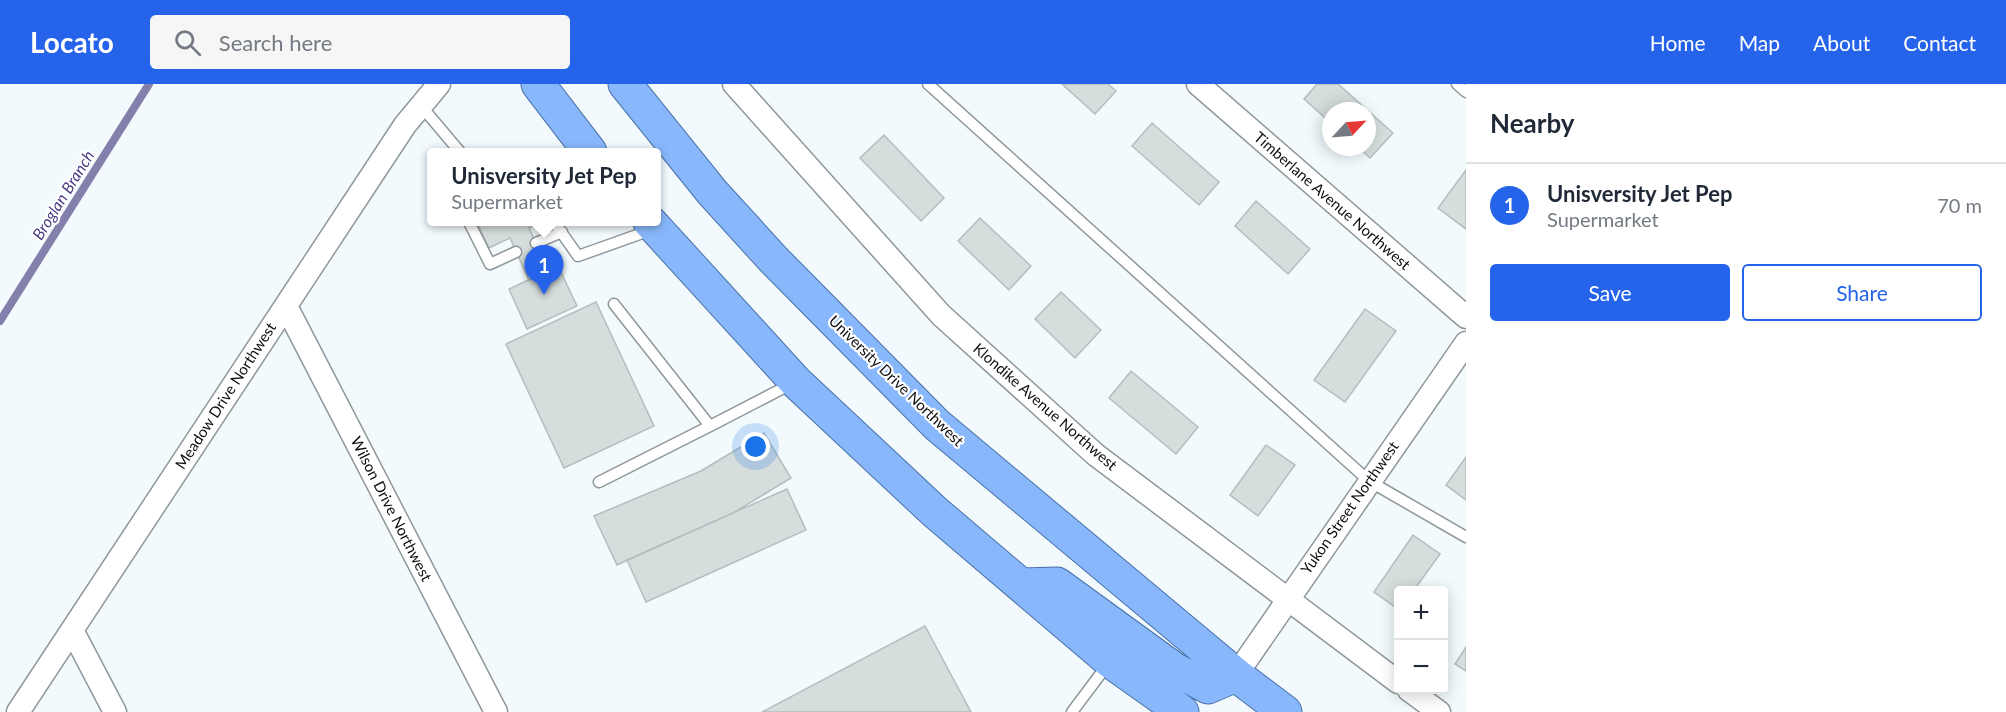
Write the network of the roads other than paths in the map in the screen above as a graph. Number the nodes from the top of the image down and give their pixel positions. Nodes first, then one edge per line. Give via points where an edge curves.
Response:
1 (439, 84) edge
2 (538, 84) edge
3 (625, 84) edge
4 (734, 84) edge
5 (928, 84) edge
6 (1198, 84) edge
7 (1457, 84) edge
8 (1466, 92) edge
9 (422, 107) junction
10 (456, 148) edge
11 (586, 148) edge
12 (472, 226) edge
13 (557, 226) edge
14 (651, 226) edge
15 (654, 226) edge
16 (562, 232) junction
17 (536, 243) dead end
18 (516, 252) dead end
19 (614, 304) dead end
20 (286, 306) junction
21 (1466, 317) edge
22 (1466, 343) edge
23 (796, 382) junction
24 (710, 426) junction
25 (1369, 481) junction
26 (599, 482) dead end
27 (1466, 537) edge
28 (1021, 585) junction
29 (1287, 598) junction
30 (72, 630) junction
31 (1110, 661) junction
32 (1236, 675) junction
33 (1394, 679) edge
34 (1414, 694) edge
35 (1178, 711) edge
36 (18, 712) edge
37 (115, 712) edge
38 (496, 712) edge
39 (1072, 712) edge
40 (1285, 712) edge
41 (1439, 712) edge

1 - 9 street, Meadow Drive Northwest
2 - 11 highway
3 - 32 highway, University Drive Northwest via 773,259 938,425
4 - 29 street, Klondike Avenue Northwest via 940,315 1096,455
5 - 25 lane
6 - 21 street, Timberlane Avenue Northwest
7 - 8 lane
9 - 10 lane
9 - 20 street, Meadow Drive Northwest via 405,125
12 - 18 lane via 490,264
13 - 16 lane
14 - 16 lane via 578,256
15 - 23 highway
16 - 17 lane
19 - 24 lane
20 - 30 street, Meadow Drive Northwest
20 - 38 street, Wilson Drive Northwest
22 - 25 street, Yukon Street Northwest
23 - 24 lane
23 - 28 highway via 935,512
24 - 26 lane
25 - 27 lane
25 - 29 street, Yukon Street Northwest
28 - 31 highway
28 - 32 highway via 1057,584 1174,669 1208,687
29 - 32 street, Yukon Street Northwest
29 - 33 street, Klondike Avenue Northwest
30 - 36 street, Meadow Drive Northwest
30 - 37 street
31 - 35 highway
31 - 39 lane
32 - 40 highway, University Drive Northwest
34 - 41 street

